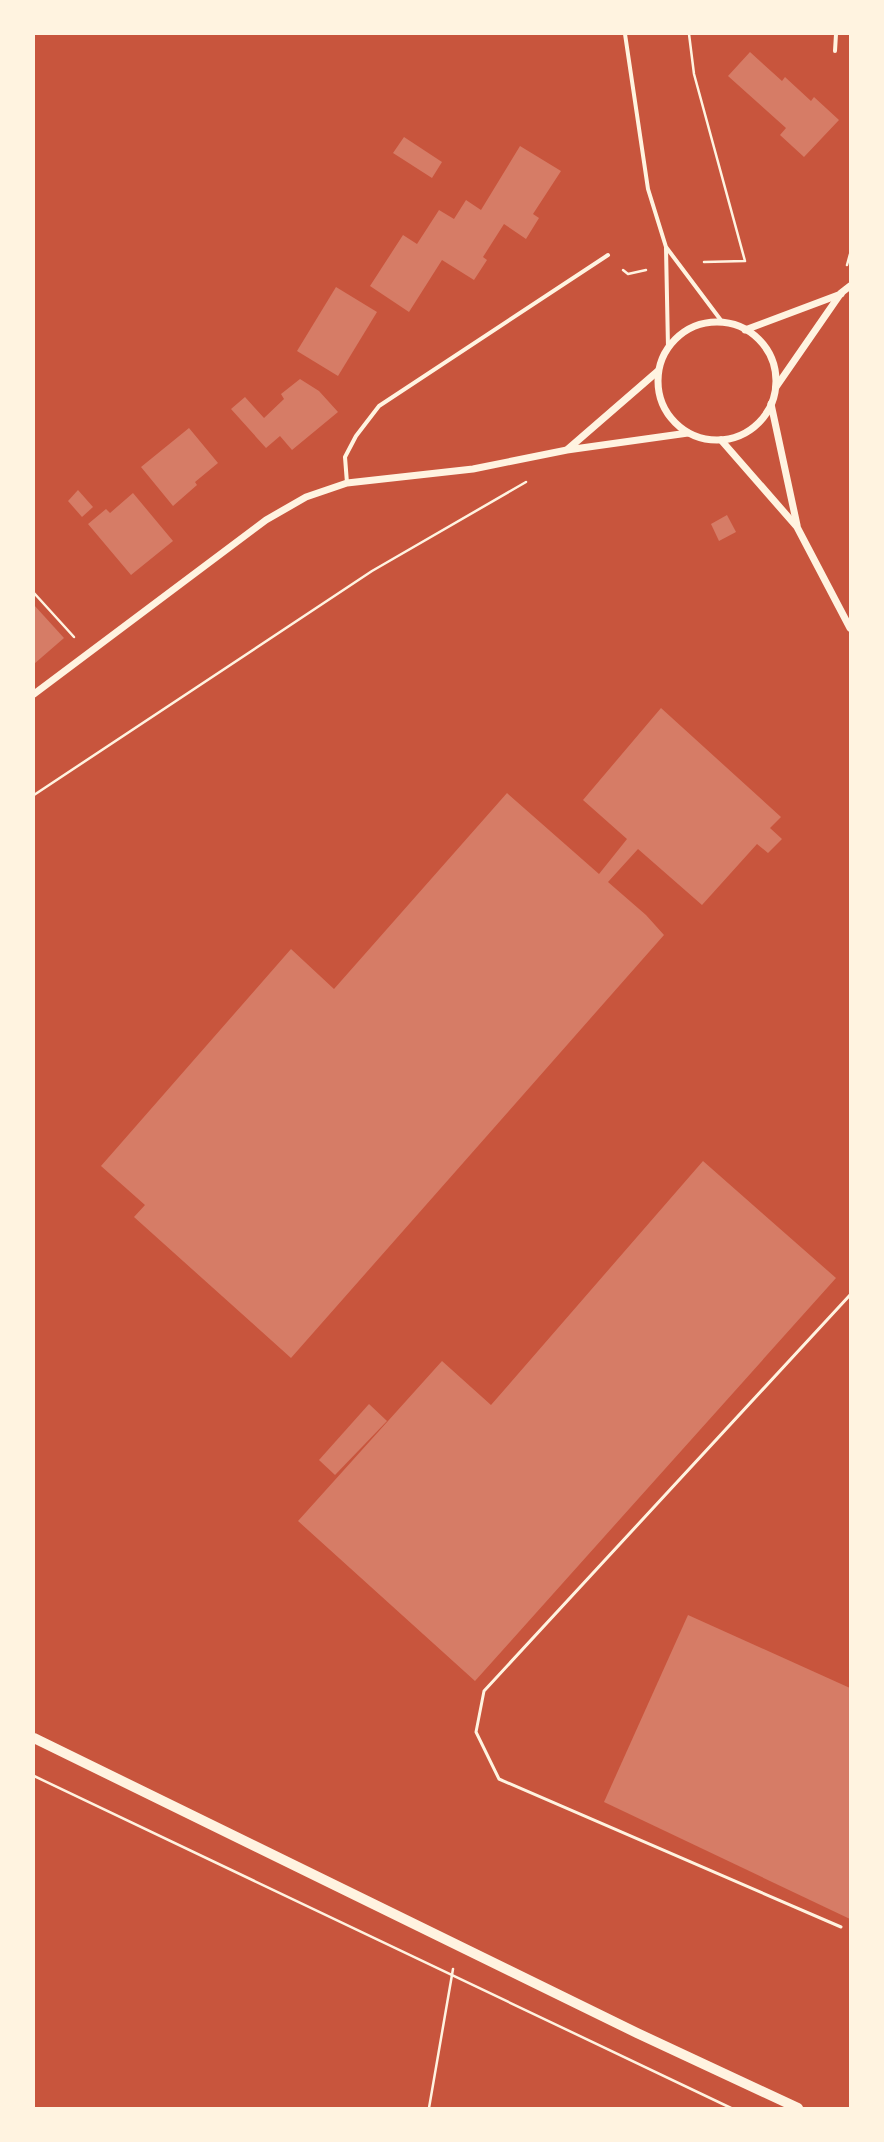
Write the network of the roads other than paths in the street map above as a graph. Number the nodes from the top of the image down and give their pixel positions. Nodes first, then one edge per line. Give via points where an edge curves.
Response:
1 (625, 34) edge
2 (836, 34) edge
3 (835, 51) dead end
4 (666, 247) junction
5 (608, 255) road end
6 (850, 286) edge
7 (841, 293) junction
8 (724, 323) junction
9 (745, 330) junction
10 (668, 347) junction
11 (658, 371) junction
12 (776, 387) junction
13 (771, 404) junction
14 (688, 433) junction
15 (721, 440) junction
16 (567, 450) junction
17 (347, 483) junction
18 (797, 527) junction
19 (850, 628) edge
20 (34, 694) edge
21 (850, 1295) edge
22 (34, 1738) edge
23 (841, 1927) dead end
24 (798, 2108) edge

1 - 4 street via 648,189
2 - 3 street
4 - 8 street
4 - 10 street
5 - 17 street via 379,406 356,436 345,458
6 - 7 street
7 - 9 street
7 - 12 street
8 - 9 street
8 - 10 street via 708,323 692,328
9 - 12 street via 759,340 769,354 775,370
10 - 11 street
11 - 14 street via 658,390 663,407 674,422
11 - 16 street
12 - 13 street
13 - 15 street via 751,429 737,437
13 - 18 street
14 - 15 street via 704,439
14 - 16 street
15 - 18 street
16 - 17 street via 473,469
17 - 20 street via 306,497 266,520
18 - 19 street
21 - 23 lane via 484,1691 476,1732 499,1779
22 - 24 main road via 637,2033

